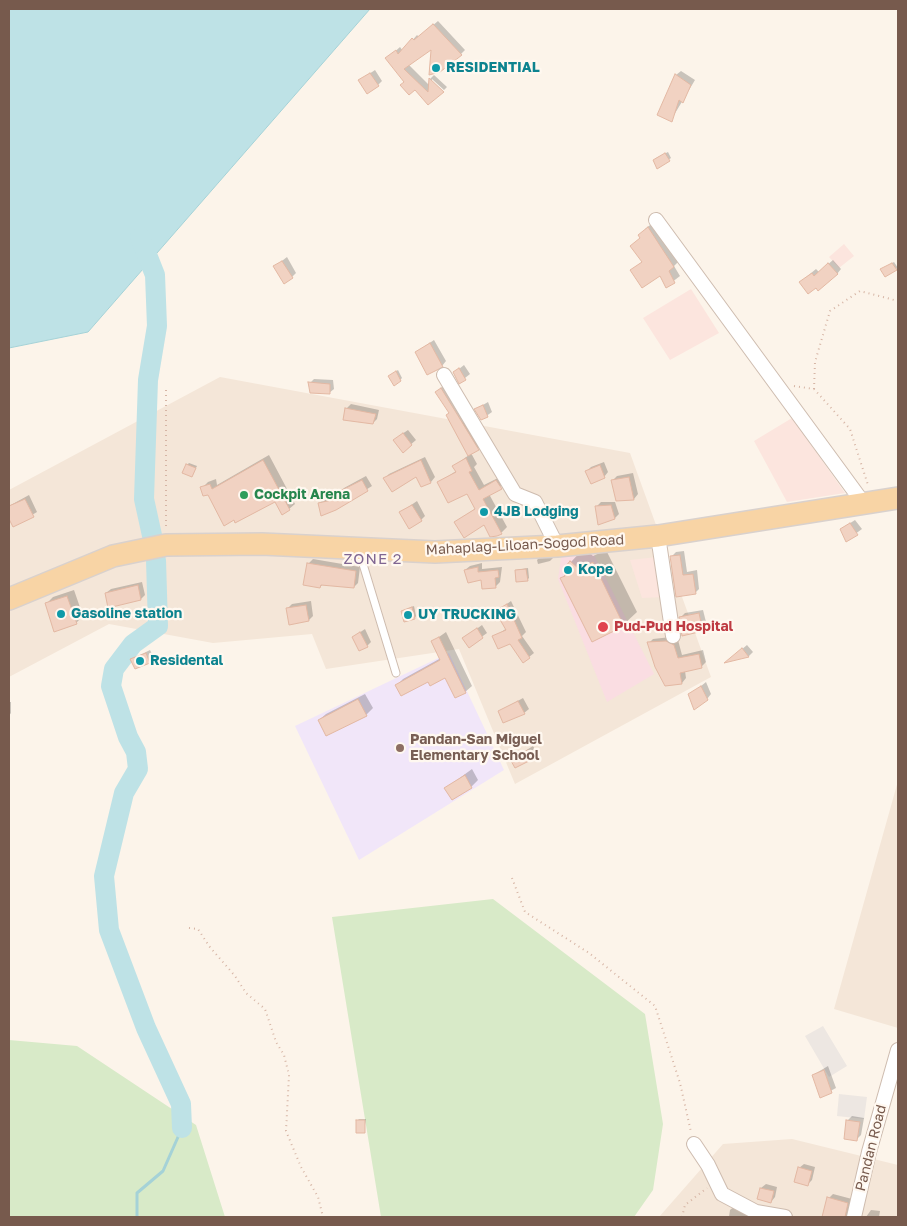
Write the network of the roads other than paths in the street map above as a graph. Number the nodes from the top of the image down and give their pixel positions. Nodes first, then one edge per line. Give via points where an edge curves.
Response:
1 (656, 220) dead end
2 (444, 375) dead end
3 (860, 498) junction
4 (898, 498) edge
5 (658, 536) junction
6 (557, 546) junction
7 (358, 548) junction
8 (9, 599) edge
9 (673, 636) dead end
10 (396, 673) dead end
11 (898, 1050) edge
12 (694, 1144) road end
13 (785, 1217) edge
14 (854, 1217) edge

1 - 3 street
2 - 6 street via 515,494 535,502
3 - 4 main road, Mahaplag-Liloan-Sogod Road
3 - 5 main road, Mahaplag-Liloan-Sogod Road
5 - 6 main road, Mahaplag-Liloan-Sogod Road
5 - 9 street
6 - 7 main road, Mahaplag-Liloan-Sogod Road via 435,552
7 - 8 main road, Mahaplag-Liloan-Sogod Road via 166,545 113,556
7 - 10 lane
11 - 14 street, Pandan Road
12 - 13 street via 722,1194 756,1212

